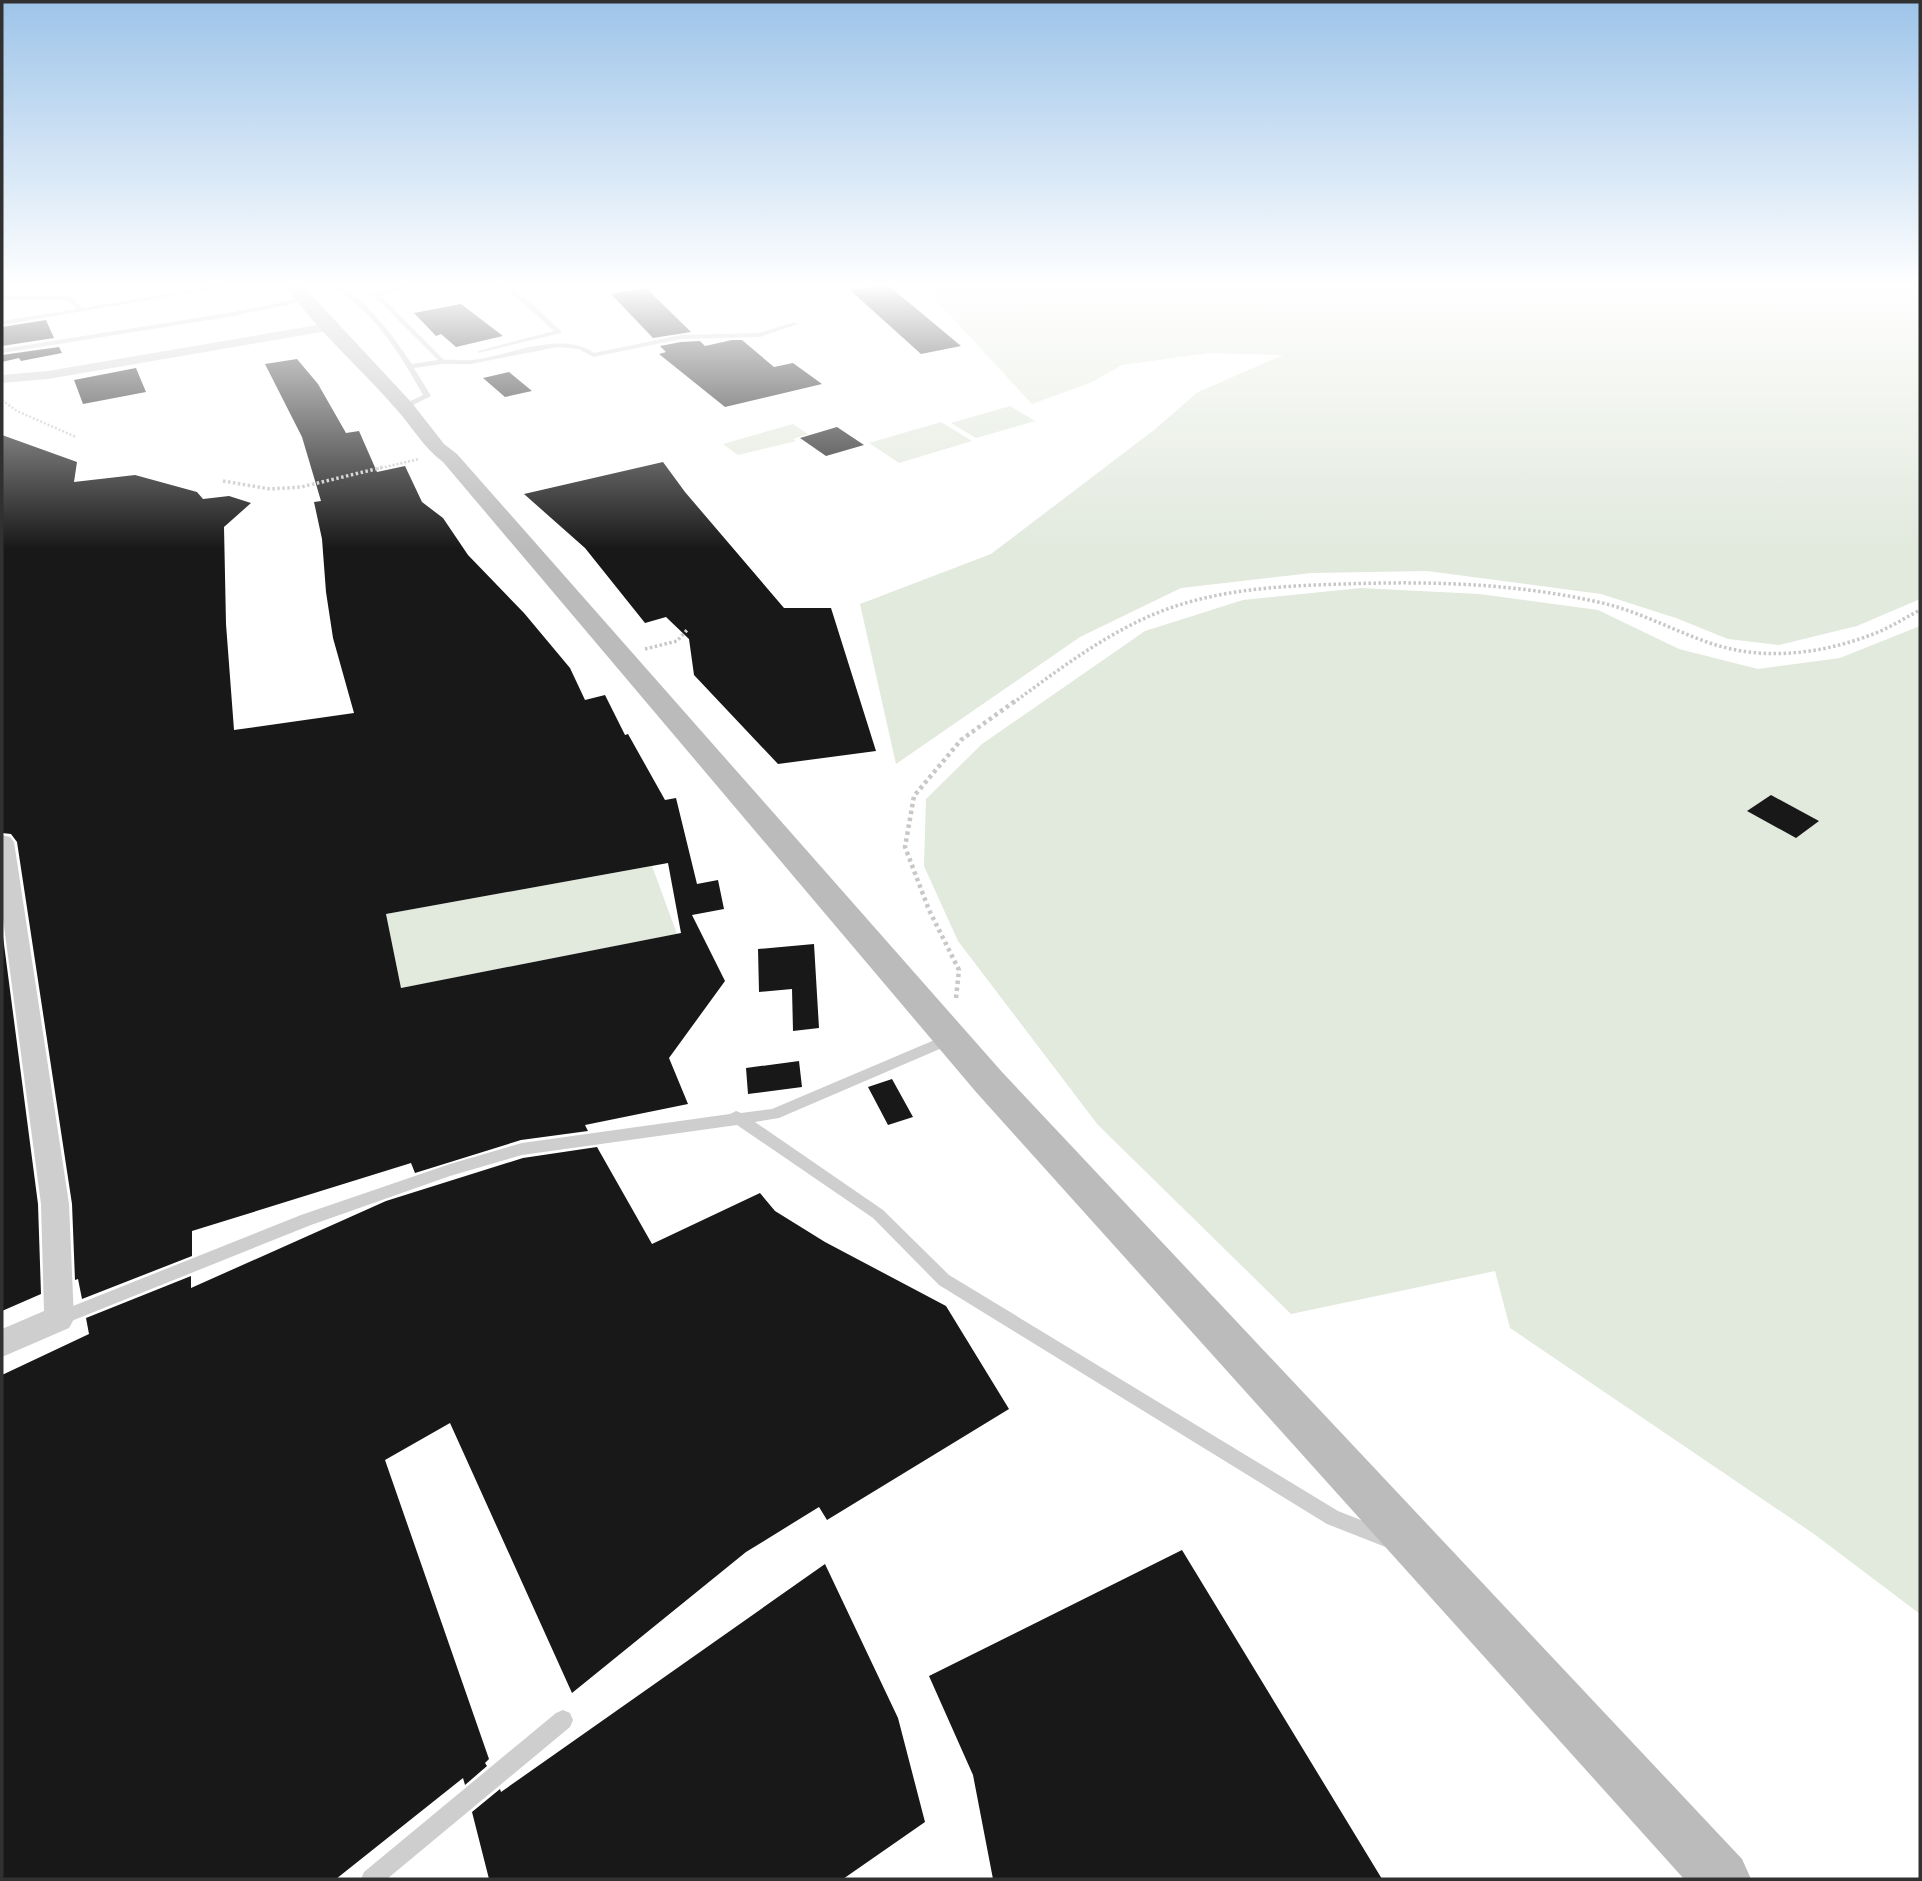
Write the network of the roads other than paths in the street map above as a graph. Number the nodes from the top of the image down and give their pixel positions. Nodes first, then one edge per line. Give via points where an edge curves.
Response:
1 (49, 374) edge
2 (378, 374) edge
3 (415, 374) edge
4 (2, 379) edge
5 (405, 407) junction
6 (3, 842) edge
7 (952, 1037) junction
8 (736, 1117) junction
9 (59, 1319) junction
10 (2, 1343) edge
11 (1419, 1550) junction
12 (563, 1720) dead end
13 (371, 1879) edge
14 (1722, 1879) edge

1 - 4 street
2 - 5 main road
3 - 5 lane via 427,396
5 - 7 main road
6 - 9 street via 55,1204
7 - 8 lane via 774,1114
7 - 11 main road via 989,1083
8 - 9 lane via 522,1149 462,1166 306,1220
8 - 11 lane via 878,1214 944,1280 1333,1518
9 - 10 street
11 - 14 main road
12 - 13 lane

